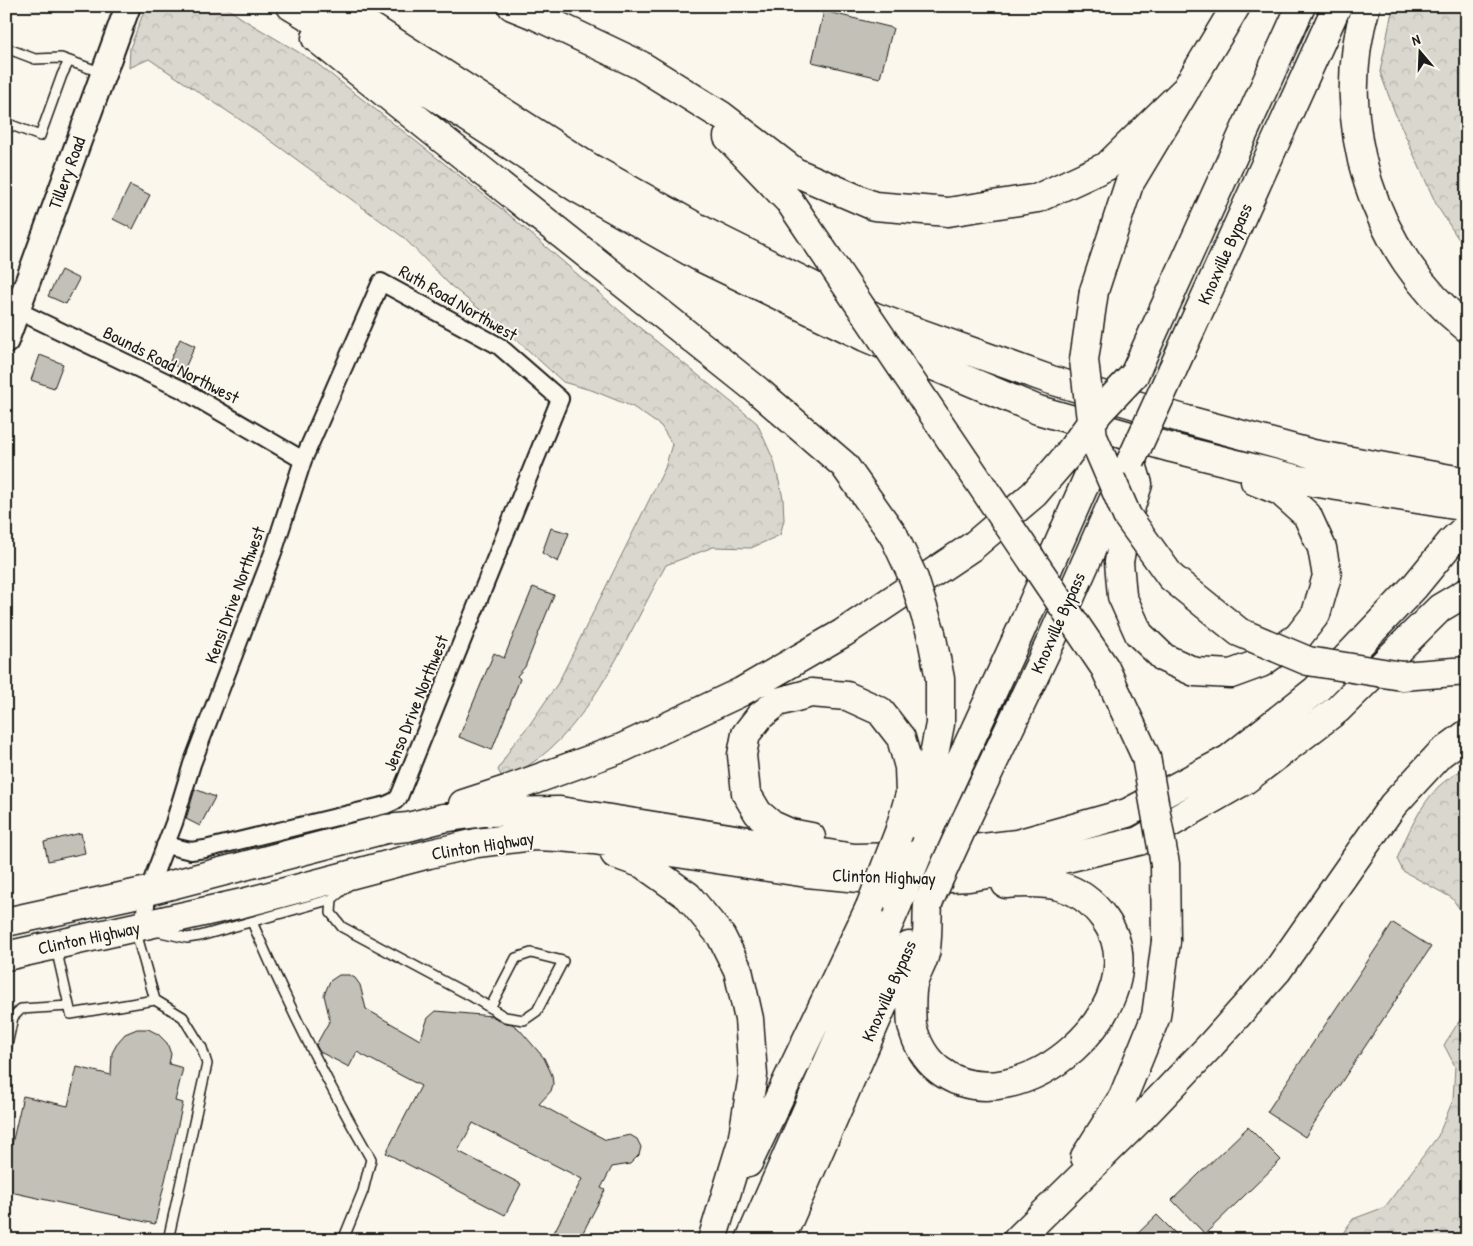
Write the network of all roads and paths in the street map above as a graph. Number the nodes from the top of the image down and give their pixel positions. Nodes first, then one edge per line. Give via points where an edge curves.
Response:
1 (291, 6) edge
2 (338, 6) edge
3 (512, 6) edge
4 (1236, 6) edge
5 (1301, 6) edge
6 (1337, 6) edge
7 (1366, 6) edge
8 (128, 8) edge
9 (6, 48) edge
10 (70, 61) junction
11 (640, 64) junction
12 (103, 73) junction
13 (1187, 88) junction
14 (6, 123) edge
15 (381, 282) joint
16 (12, 308) edge
17 (1467, 328) edge
18 (6, 341) edge
19 (1138, 367) junction
20 (560, 399) joint
21 (1172, 448) junction
22 (303, 460) junction
23 (1130, 461) junction
24 (1467, 482) edge
25 (1467, 507) edge
26 (1459, 535) edge
27 (1467, 592) edge
28 (1467, 672) edge
29 (1467, 734) edge
30 (386, 829) junction
31 (917, 836) junction
32 (559, 837) junction
33 (165, 845) junction
34 (884, 858) junction
35 (382, 866) junction
36 (969, 877) junction
37 (148, 891) junction
38 (332, 898) junction
39 (928, 903) junction
40 (6, 922) edge
41 (252, 922) junction
42 (139, 927) junction
43 (55, 946) junction
44 (6, 956) edge
45 (155, 1000) junction
46 (69, 1006) junction
47 (490, 1008) junction
48 (6, 1050) edge
49 (1060, 1196) junction
50 (168, 1240) edge
51 (343, 1240) edge
52 (712, 1240) edge
53 (750, 1240) edge
54 (780, 1240) edge
55 (1017, 1240) edge

1 - 21 highway via 577,188 700,257 865,337 1038,410
1 - 31 highway, bridge via 306,30 758,391 844,465 894,536 914,580 931,633 940,679 940,724
2 - 24 highway via 587,166 706,233 875,317 1051,380 1187,420 1313,454
3 - 11 highway
4 - 13 highway
5 - 19 highway, Knoxville Bypass
6 - 23 highway, Knoxville Bypass, bridge
7 - 17 highway via 1355,58 1353,92 1362,168 1374,202 1402,257 1428,292
8 - 12 street, Tillery Road
9 - 10 lane via 35,60 61,58
10 - 12 lane
10 - 14 lane via 40,136
11 - 13 highway via 722,116 795,172 874,206 948,212 1038,198 1107,166
11 - 49 highway, bridge via 715,123 790,202 1105,668 1146,757 1165,864 1166,941 1156,1016 1123,1097
12 - 16 street, Tillery Road
13 - 28 highway, bridge via 1129,184 1094,291 1084,360 1093,437 1127,516 1170,578 1239,632 1308,661 1402,676
15 - 20 street, Ruth Road Northwest via 499,346
15 - 22 street, Kensi Drive Northwest
16 - 18 street, Tillery Road
16 - 22 street, Bounds Road Northwest via 181,389
19 - 30 highway, bridge via 1034,494 973,546 843,633 741,692 622,748 509,790 402,820
19 - 31 highway, Knoxville Bypass, bridge via 1020,632
20 - 33 street, Jenso Drive Northwest via 399,797 386,805 205,849
21 - 23 highway via 1280,491 1307,515 1322,548 1326,576 1316,614 1298,637 1261,663 1231,674 1195,672 1164,658 1139,634 1122,596 1119,562 1126,522 1138,484
21 - 25 highway via 1300,480
22 - 33 street, Kensi Drive Northwest via 274,550 192,764
23 - 39 highway, Knoxville Bypass, bridge via 1051,641
26 - 34 highway via 1316,690 1229,759 1127,812 1109,818 1017,844
27 - 36 highway, Clinton Highway via 1440,608 1338,709 1245,780 1139,841 1025,868
29 - 49 highway via 1440,754 1394,806 1277,971 1211,1045
30 - 34 highway via 484,812 560,811 814,853
30 - 37 highway, Clinton Highway
31 - 34 highway via 909,767 901,738 880,711 847,696 811,693 778,702 760,716 746,734 742,754 746,793 758,812 772,825 790,833 869,849
31 - 52 highway, bridge via 870,907
31 - 53 highway, Knoxville Bypass, bridge via 898,902
32 - 35 highway, Clinton Highway via 533,836 477,843
32 - 36 highway, Clinton Highway via 807,874 891,881
32 - 52 highway via 575,845 643,864 688,896 721,936 738,970 749,1019 754,1075 742,1142
33 - 37 street, Kensi Drive Northwest
35 - 38 lane via 356,879
35 - 42 highway, Clinton Highway
36 - 39 highway via 988,886 1030,882 1055,884 1080,894 1107,922 1115,940 1118,977 1100,1019 1067,1055 1022,1079 999,1085 981,1086 948,1077 931,1064 918,1044 912,1024 913,985 926,950
37 - 40 highway, Clinton Highway
37 - 42 street, Kensi Drive Northwest
38 - 41 lane
38 - 47 lane via 332,913 342,927
39 - 54 highway, Knoxville Bypass
41 - 42 lane via 187,938
41 - 51 lane via 343,1109 371,1159 363,1191
42 - 43 highway, Clinton Highway
42 - 45 lane
43 - 44 highway, Clinton Highway
43 - 46 lane
45 - 46 lane via 71,1014
45 - 50 lane via 183,1017 202,1048 207,1064
46 - 48 lane via 21,1009 13,1017
47 - 47 lane via 504,1017 524,1020 537,1011 562,961 531,953 516,958
49 - 55 highway

